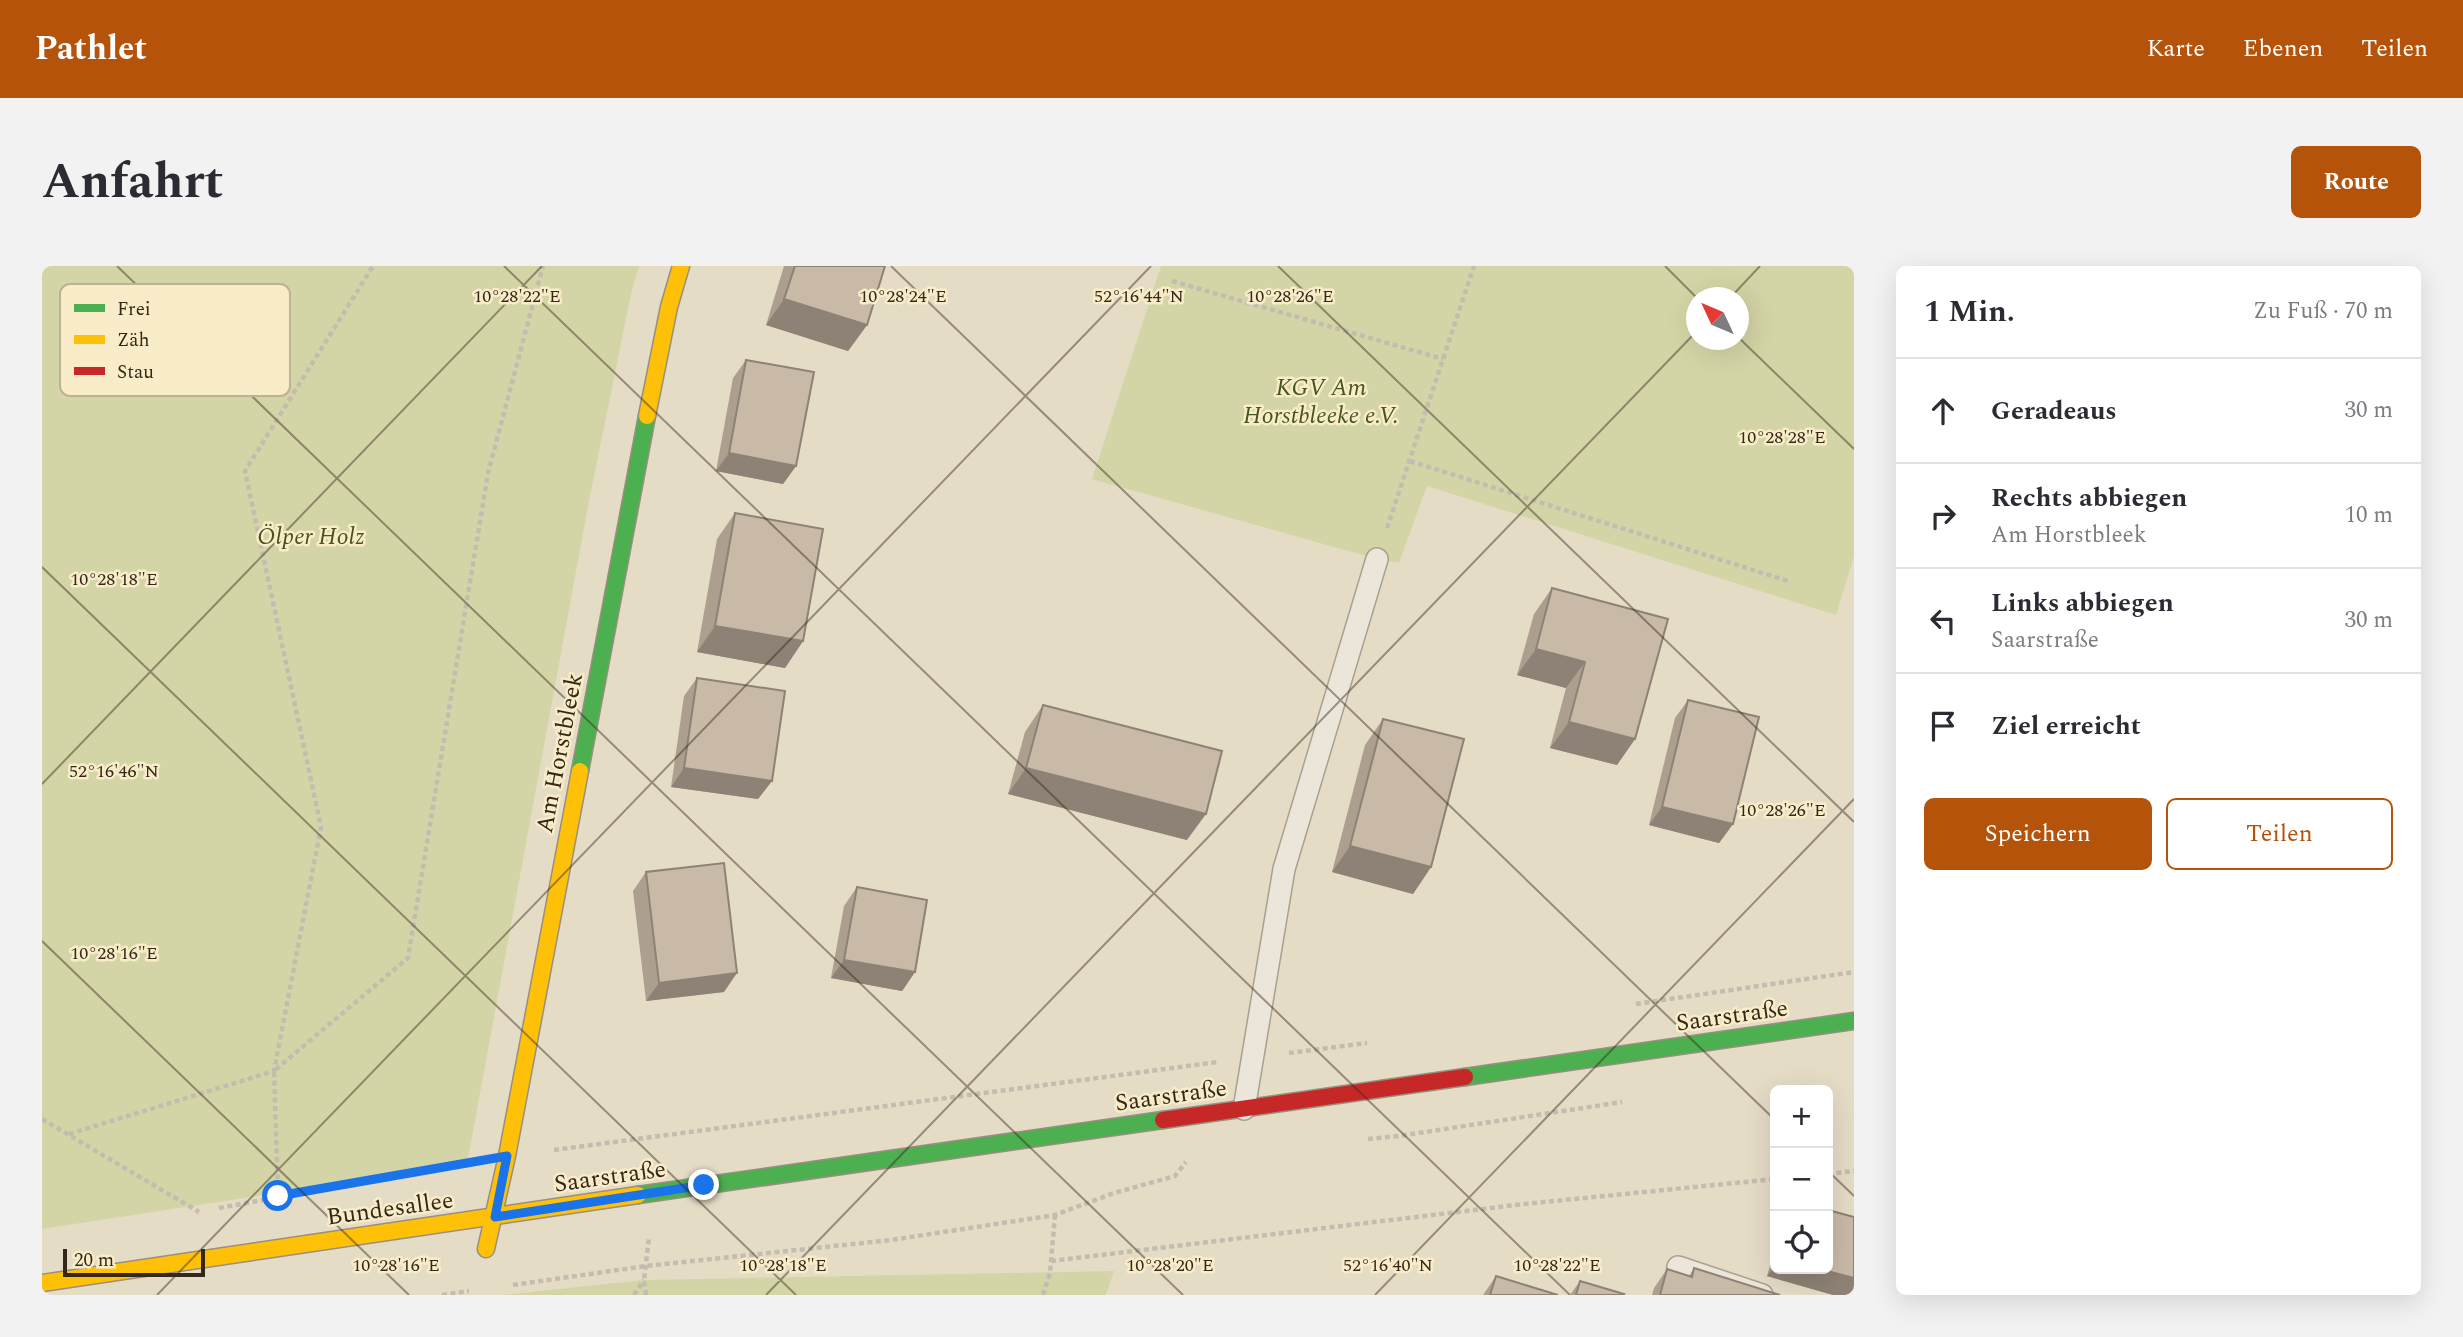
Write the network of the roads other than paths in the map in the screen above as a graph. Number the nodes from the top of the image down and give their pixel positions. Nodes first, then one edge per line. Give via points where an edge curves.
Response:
1 (681, 266) edge
2 (1377, 559) road end
3 (1854, 1021) edge
4 (1244, 1109) junction
5 (495, 1217) junction
6 (486, 1249) dead end
7 (1678, 1267) dead end
8 (42, 1283) edge
9 (1762, 1295) edge

1 - 5 street, Am Horstbleek via 628,514
2 - 4 lane via 1284,869
3 - 4 street, Saarstraße
4 - 5 street, Saarstraße
5 - 6 street, Am Horstbleek
5 - 8 street, Bundesallee
7 - 9 lane

